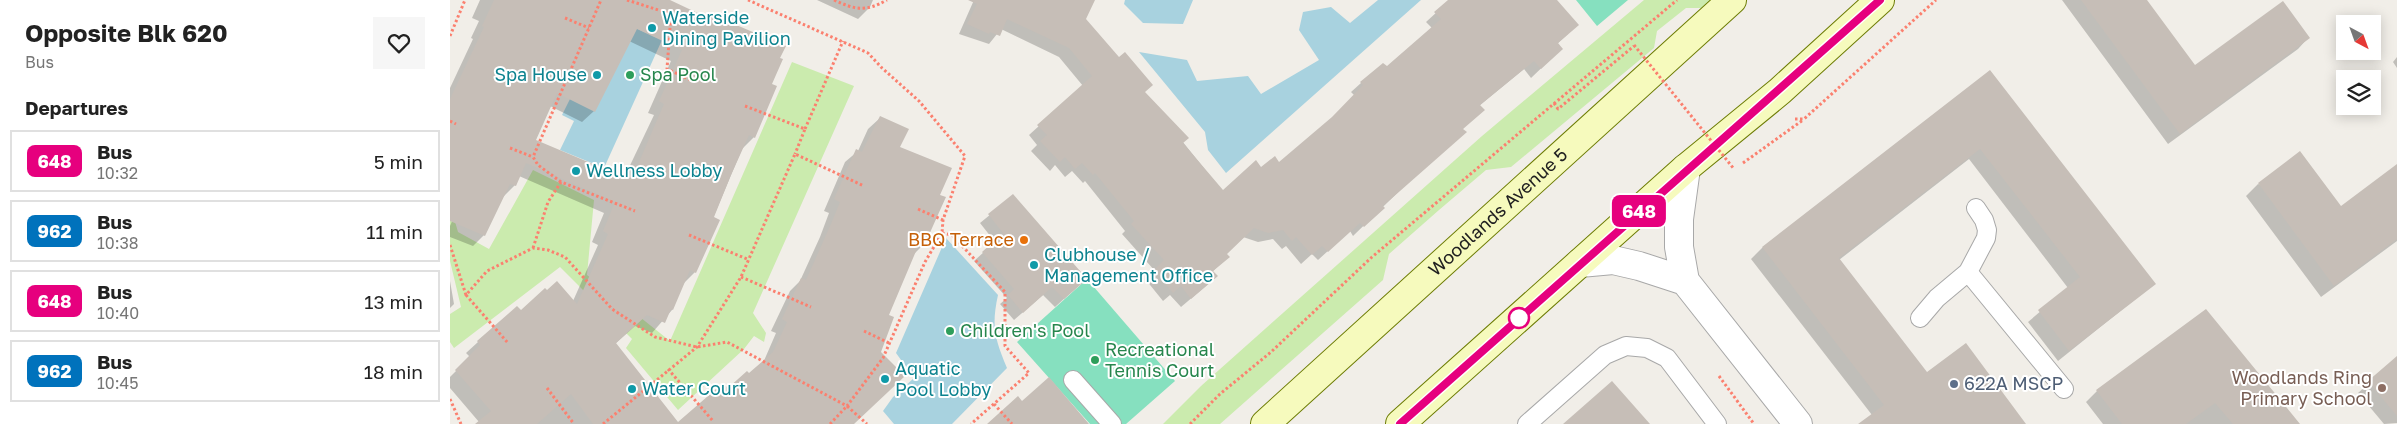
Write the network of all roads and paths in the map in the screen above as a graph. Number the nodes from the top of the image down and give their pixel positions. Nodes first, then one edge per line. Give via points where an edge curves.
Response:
1 (465, 0) edge
2 (601, 0) edge
3 (627, 0) edge
4 (748, 0) edge
5 (834, 0) edge
6 (887, 0) edge
7 (1677, 0) edge
8 (1732, 0) edge
9 (1880, 0) edge
10 (565, 18) dead end
11 (588, 28) junction
12 (450, 36) edge
13 (843, 41) junction
14 (692, 81) dead end
15 (1554, 103) junction
16 (745, 106) dead end
17 (450, 121) edge
18 (456, 124) dead end
19 (805, 129) junction
20 (510, 148) dead end
21 (795, 154) junction
22 (533, 157) junction
23 (1686, 168) junction
24 (1734, 170) dead end
25 (561, 182) junction
26 (864, 186) dead end
27 (1976, 208) dead end
28 (918, 209) dead end
29 (635, 211) dead end
30 (943, 220) junction
31 (942, 233) junction
32 (689, 235) dead end
33 (450, 245) edge
34 (534, 248) junction
35 (747, 259) junction
36 (1580, 263) junction
37 (1968, 272) junction
38 (740, 277) junction
39 (1685, 281) junction
40 (466, 296) junction
41 (810, 307) dead end
42 (1920, 318) dead end
43 (864, 331) dead end
44 (889, 343) junction
45 (508, 344) dead end
46 (697, 347) junction
47 (668, 369) junction
48 (1074, 380) dead end
49 (546, 388) dead end
50 (2064, 389) dead end
51 (450, 399) edge
52 (994, 404) junction
53 (847, 406) junction
54 (713, 420) dead end
55 (461, 424) edge
56 (574, 424) edge
57 (603, 424) edge
58 (830, 424) edge
59 (867, 424) edge
60 (971, 424) edge
61 (1012, 424) edge
62 (1112, 424) edge
63 (1190, 424) edge
64 (1265, 424) edge
65 (1400, 424) edge
66 (1527, 424) edge
67 (1717, 424) edge
68 (1798, 424) edge

1 - 12 path
2 - 11 path
3 - 14 path via 671,14 667,69
4 - 13 path
5 - 6 path via 861,10
7 - 15 path
8 - 64 main road, Woodlands Avenue 5
9 - 23 main road via 1780,90
10 - 11 path
11 - 22 path
13 - 19 path
13 - 30 path via 868,53 918,101 965,156
15 - 24 path, bridge via 1558,109 1634,46
15 - 63 path via 1372,257
16 - 19 path
17 - 18 path
19 - 21 path
20 - 22 path
21 - 26 path
21 - 35 path
22 - 25 path via 538,166
23 - 36 main road
23 - 39 street via 1679,219 1679,247
25 - 29 path
25 - 34 path via 548,202
27 - 37 lane via 1984,220 1986,238
28 - 30 path
30 - 31 path
31 - 44 path via 925,262
31 - 52 path via 952,235 1005,292 1005,346 1029,374
32 - 35 path
33 - 40 path
34 - 40 path via 487,271
34 - 46 path via 565,256 612,308 654,337
35 - 38 path
36 - 39 street via 1613,260
36 - 65 main road
37 - 42 lane via 1937,298
37 - 50 lane
38 - 41 path
38 - 46 path
39 - 68 street
40 - 45 path
43 - 44 path
44 - 53 path via 883,358
46 - 47 path
46 - 53 path via 727,342
47 - 54 path
47 - 57 path
48 - 62 lane
49 - 56 path
51 - 55 path
52 - 60 path
52 - 61 path
53 - 58 path
53 - 59 path
66 - 67 lane via 1605,355 1626,346 1647,348 1667,358

